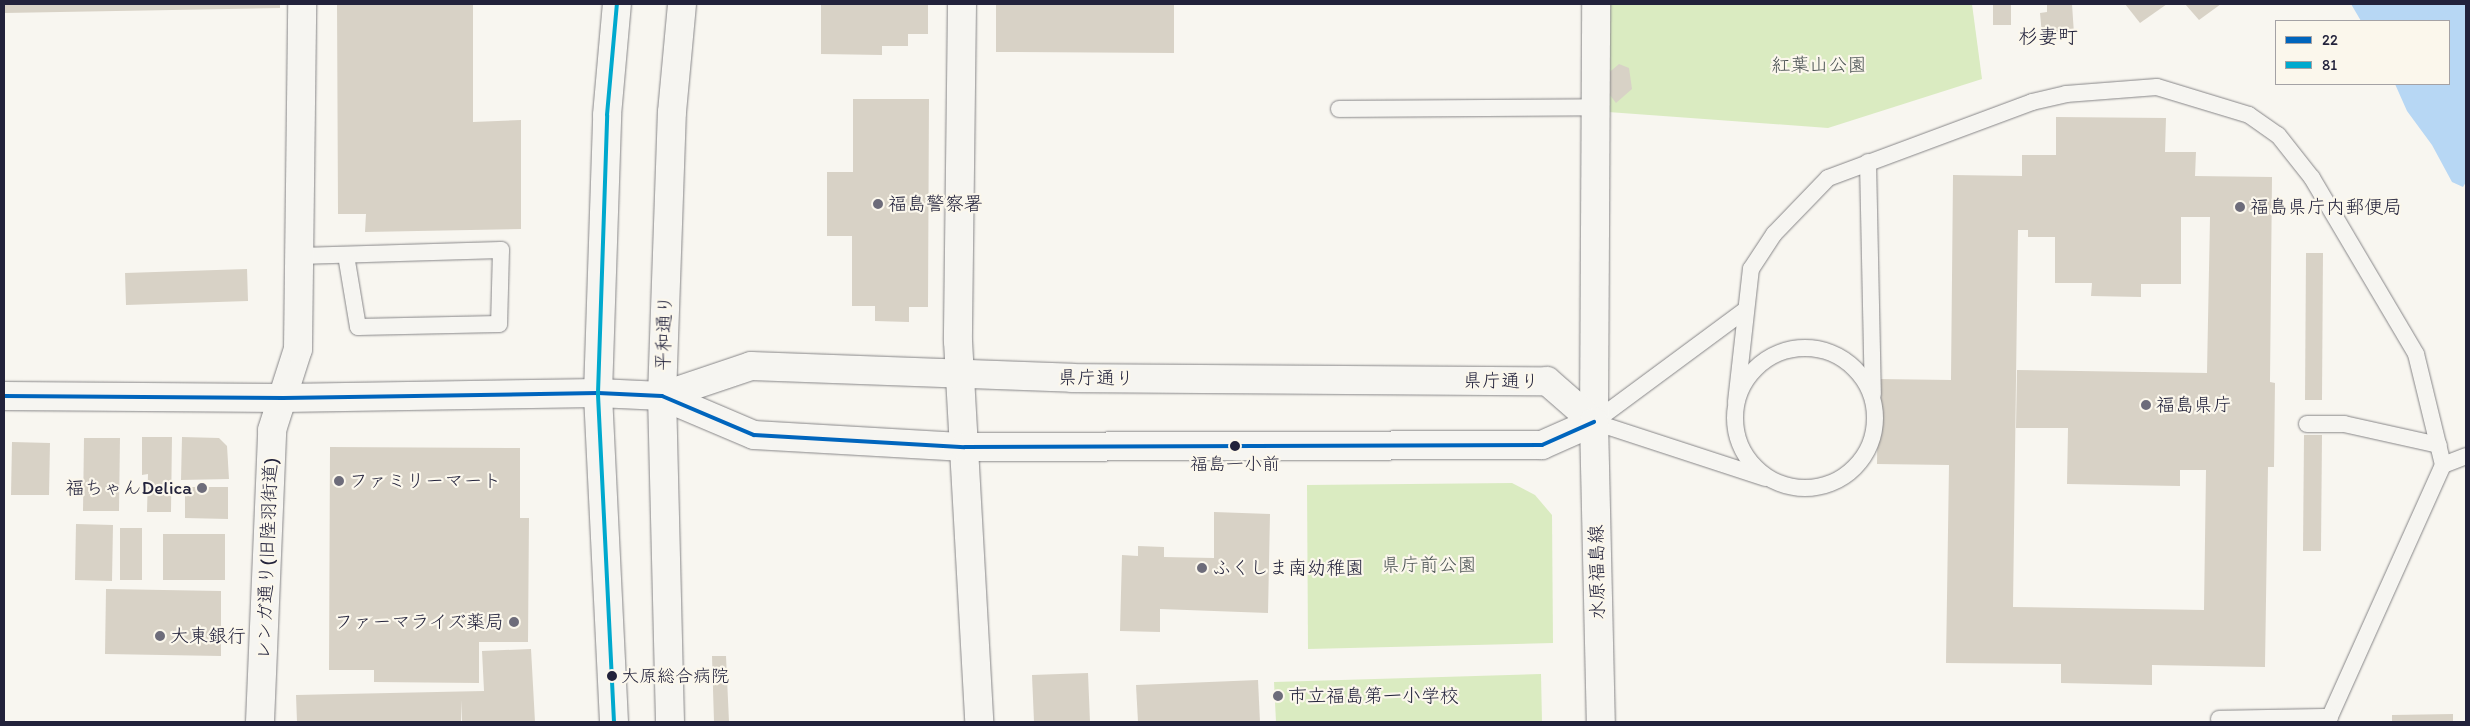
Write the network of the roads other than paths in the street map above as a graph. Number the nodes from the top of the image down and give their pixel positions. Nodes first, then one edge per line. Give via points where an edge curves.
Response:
1 (302, 4) edge
2 (618, 4) edge
3 (682, 4) edge
4 (962, 4) edge
5 (1596, 4) edge
6 (1596, 107) junction
7 (1339, 109) dead end
8 (1868, 162) junction
9 (346, 255) junction
10 (299, 256) junction
11 (1744, 311) junction
12 (960, 375) junction
13 (598, 393) junction
14 (4, 396) edge
15 (662, 396) junction
16 (283, 398) junction
17 (1873, 401) junction
18 (1736, 402) junction
19 (1594, 422) junction
20 (2307, 424) dead end
21 (2439, 445) junction
22 (965, 447) junction
23 (2466, 456) edge
24 (2443, 465) junction
25 (1772, 480) junction
26 (2219, 719) dead end
27 (260, 722) edge
28 (614, 722) edge
29 (670, 722) edge
30 (979, 722) edge
31 (1601, 722) edge

1 - 10 main road, レンガ通り(旧陸羽街道)
2 - 13 main road via 607,114
3 - 15 main road, 平和通り via 672,112
4 - 12 main road
5 - 6 main road, 水原福島線
6 - 7 lane
6 - 19 main road, 水原福島線
8 - 11 lane via 1828,178 1774,234 1751,269
8 - 17 lane
8 - 21 lane via 2032,102 2066,94 2157,87 2248,115 2278,135 2312,178 2416,354
9 - 9 lane via 501,250 500,324 358,327
9 - 10 lane
10 - 16 main road, レンガ通り(旧陸羽街道) via 298,349
11 - 18 lane
11 - 19 lane
12 - 15 main road, 県庁通り via 752,366
12 - 19 main road, 県庁通り via 1547,381
12 - 22 main road
13 - 15 main road, 県庁通り
13 - 16 main road, 県庁通り
13 - 28 main road
14 - 16 main road, 県庁通り
15 - 22 main road, 県庁通り via 754,435
15 - 29 main road, 平和通り
16 - 27 main road, レンガ通り(旧陸羽街道) via 272,430
17 - 18 lane via 1864,380 1848,362 1828,351 1804,347 1781,351 1761,362 1745,380
17 - 25 lane via 1875,424 1869,446 1856,466 1838,480 1816,487 1794,487
18 - 25 lane via 1735,425 1741,448 1754,466
19 - 22 main road, 県庁通り via 1542,445
19 - 25 lane
19 - 31 main road, 水原福島線
20 - 21 lane via 2344,424
21 - 24 lane
22 - 30 main road
23 - 24 lane
24 - 26 lane via 2330,717

